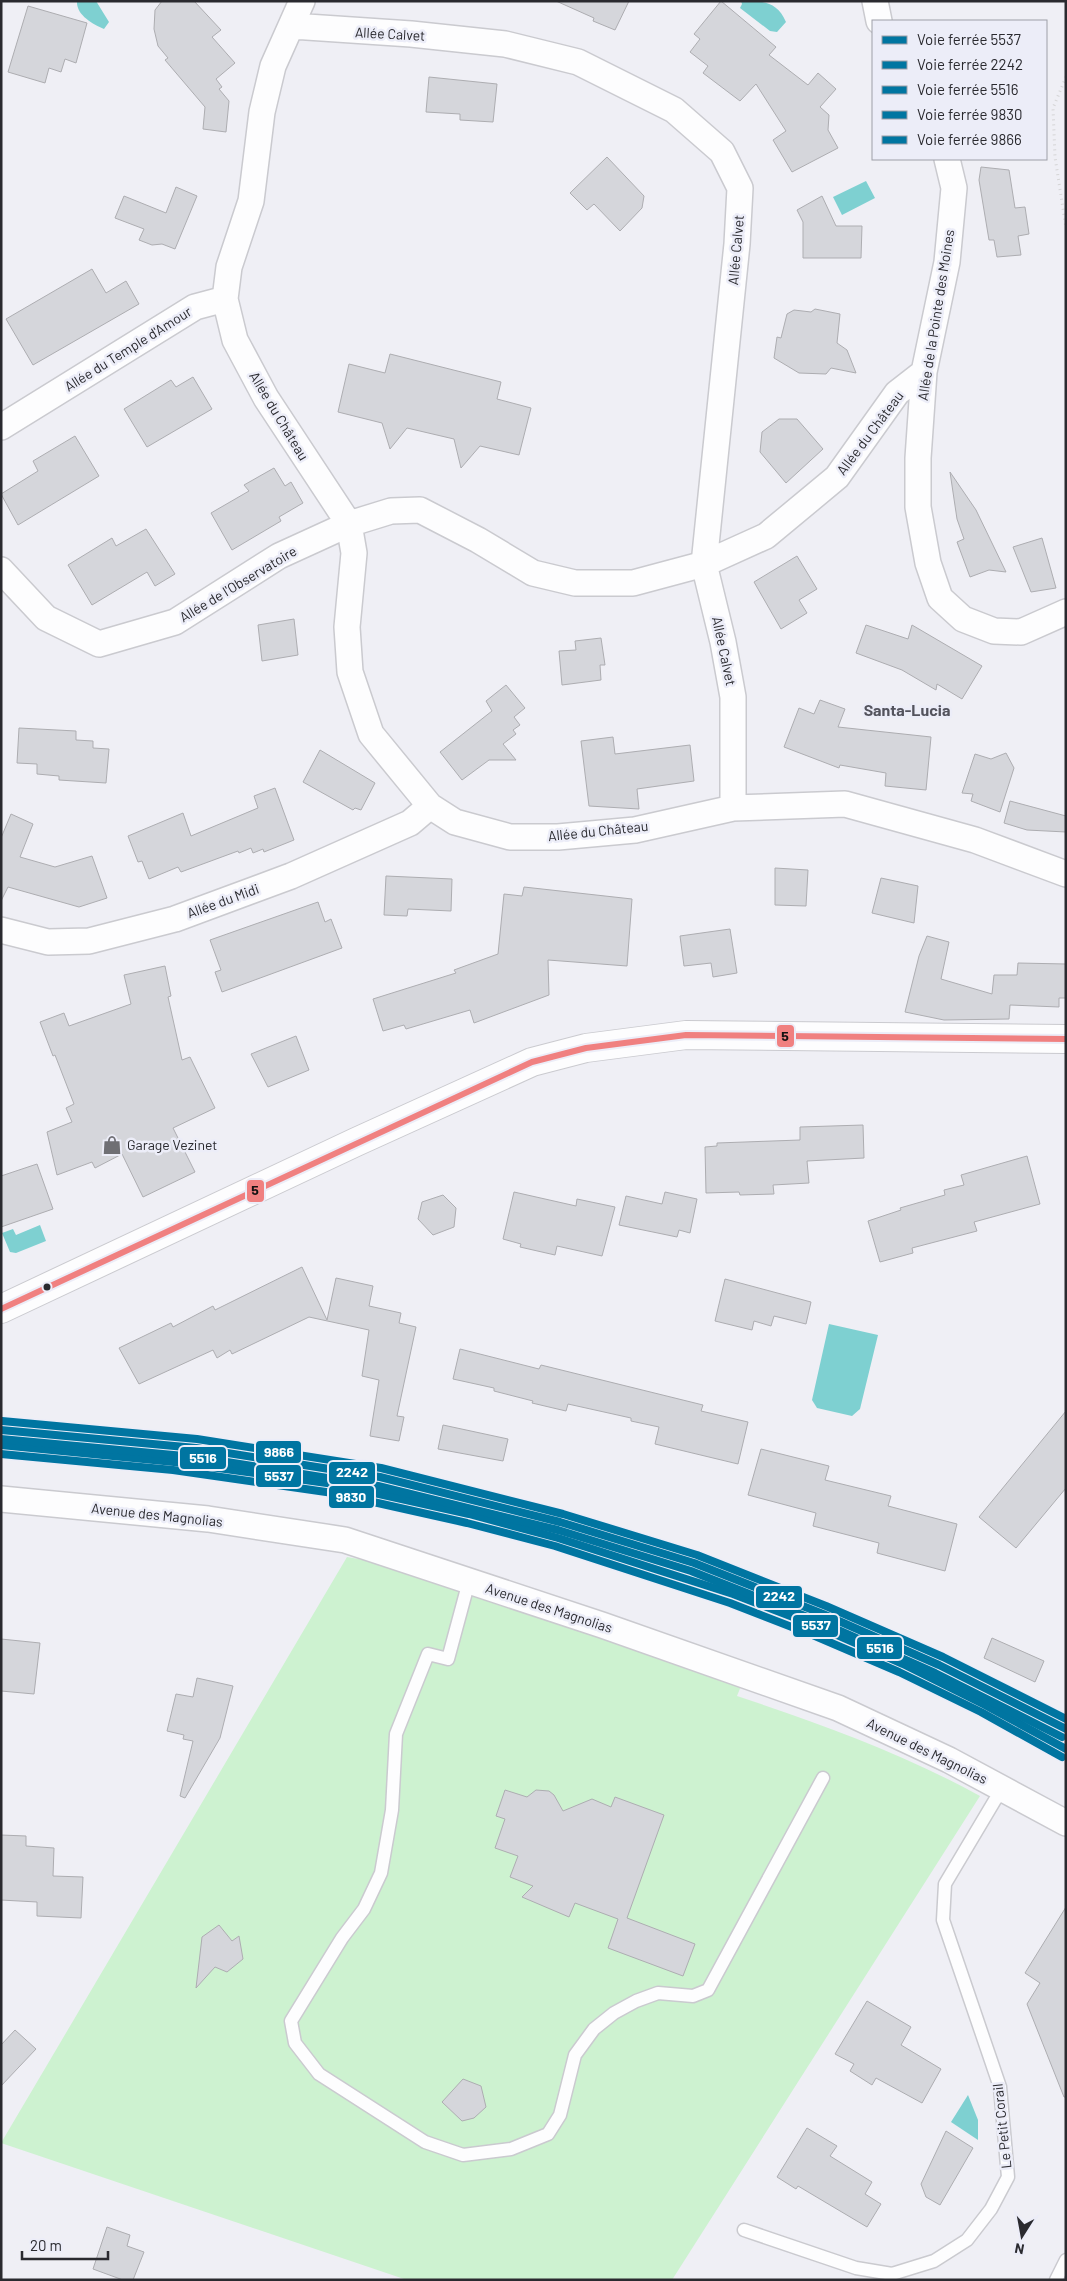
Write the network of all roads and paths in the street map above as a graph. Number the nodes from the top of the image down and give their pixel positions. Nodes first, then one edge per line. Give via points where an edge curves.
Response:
1 (302, 1) edge
2 (876, 1) edge
3 (879, 20) edge
4 (292, 26) junction
5 (1066, 77) edge
6 (947, 160) edge
7 (1066, 228) edge
8 (225, 300) junction
9 (924, 372) junction
10 (1, 428) edge
11 (349, 524) junction
12 (704, 564) junction
13 (1, 570) edge
14 (1066, 612) edge
15 (430, 806) junction
16 (733, 808) junction
17 (1066, 874) edge
18 (1, 930) edge
19 (1066, 1039) edge
20 (1, 1310) edge
21 (1, 1499) edge
22 (469, 1581) junction
23 (823, 1778) dead end
24 (1005, 1788) junction
25 (1066, 1823) edge
26 (744, 2230) dead end
27 (1066, 2260) edge
28 (854, 2274) edge
29 (1056, 2280) edge

1 - 4 street
2 - 3 street
4 - 8 street via 273,66 262,112 251,201 229,267
4 - 12 street, Allée Calvet via 505,44 578,62 674,110 722,152 740,188
5 - 7 path via 1053,108 1055,157
6 - 9 street, Allée de la Pointe des Moines via 954,188 947,262
8 - 10 street, Allée du Temple d'Amour via 196,307
8 - 11 street, Allée du Château via 235,340 266,398
9 - 12 street, Allée du Château via 897,393 837,477 766,536
9 - 14 street, Allée de la Pointe des Moines via 918,507 928,563 940,598 963,620 994,631 1021,632
11 - 12 street, Allée du Château via 391,511 420,510 533,573 575,583 633,583
11 - 13 street, Allée de l'Observatoire via 279,556 176,622 99,644 46,618
11 - 15 street, Allée du Château via 354,553 347,627 350,672 371,734
12 - 16 street, Allée Calvet via 733,697
15 - 16 street, Allée du Château via 455,822 510,837 558,837 635,830
15 - 18 street, Allée du Midi via 410,823 291,876 175,919 89,941 48,942
16 - 17 street, Allée du Château via 845,804 976,840
19 - 20 main road via 686,1035 586,1048 532,1062
21 - 22 street, Avenue des Magnolias via 208,1519 345,1540
22 - 23 lane via 448,1660 428,1654 396,1734 392,1810 381,1873 364,1909 342,1938 291,2021 295,2043 319,2074 425,2142 463,2155 511,2148 548,2134 560,2114 575,2055 594,2029 614,2013 658,1993 693,1996 708,1990
22 - 24 street, Avenue des Magnolias via 838,1708
24 - 25 street, Avenue des Magnolias
24 - 28 lane, Le Petit Corail via 946,1884 943,1920 1000,2087 1008,2177 991,2209 967,2240 934,2261 892,2274
26 - 28 lane, Le Petit Corail
27 - 29 lane

